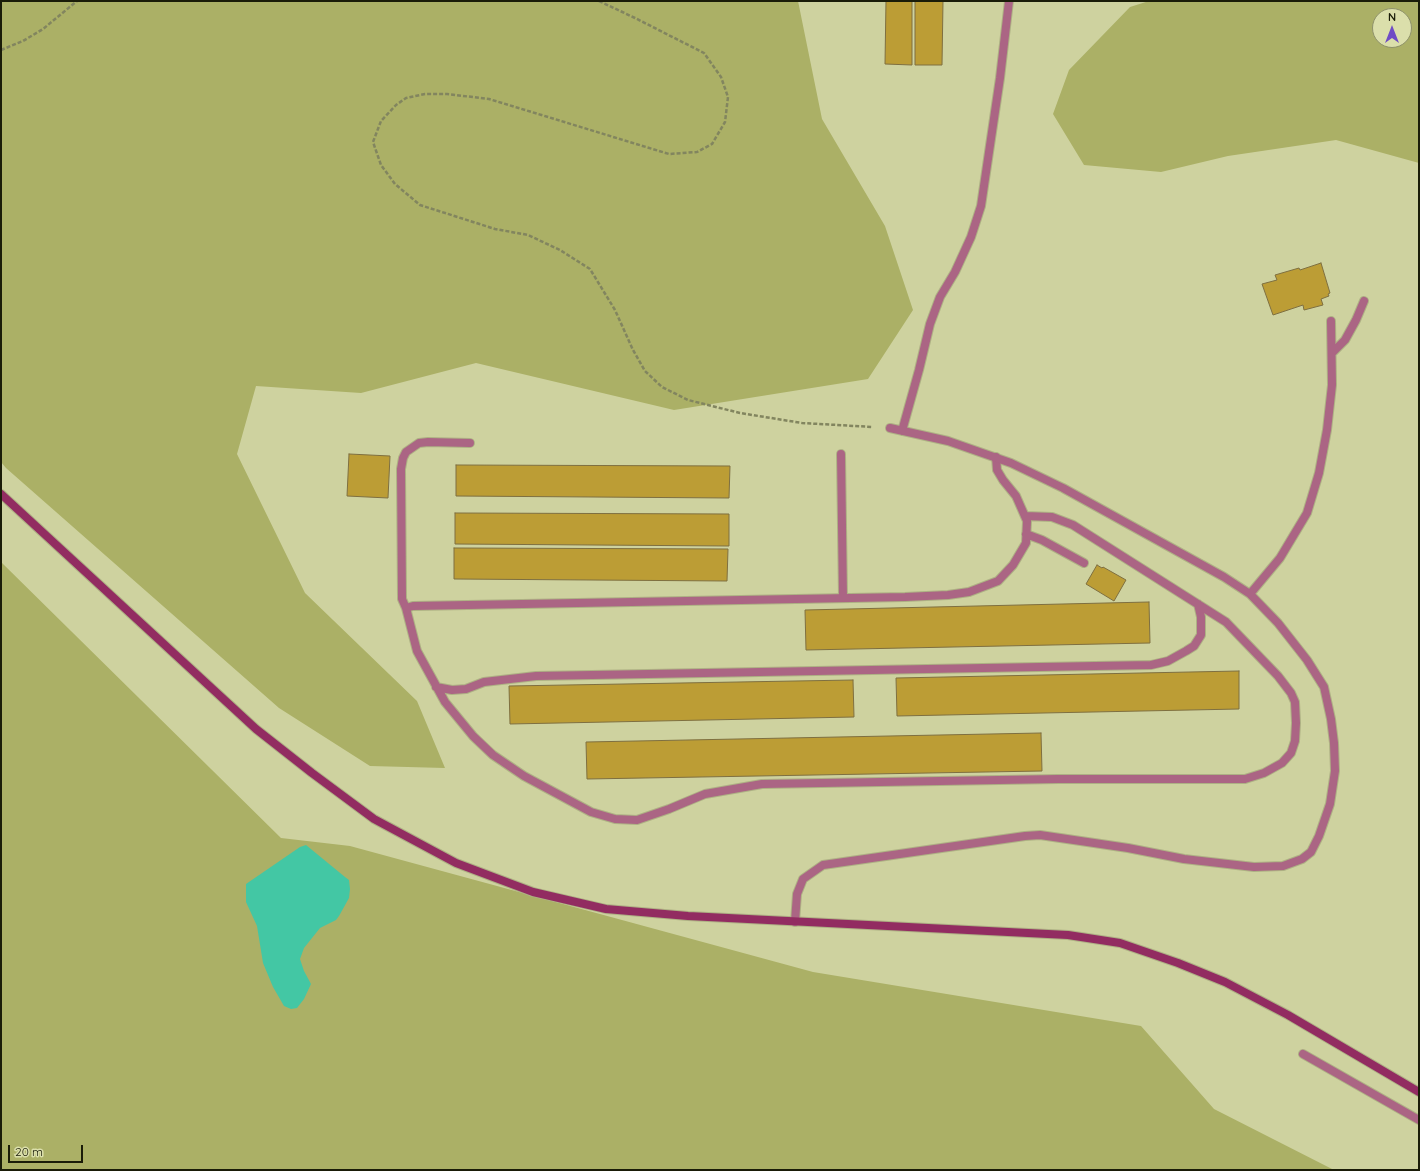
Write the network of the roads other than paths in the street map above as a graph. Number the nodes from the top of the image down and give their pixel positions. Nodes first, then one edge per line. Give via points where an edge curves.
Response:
1 (1009, 1) edge
2 (1364, 301) dead end
3 (1331, 321) dead end
4 (1332, 353) junction
5 (890, 428) road end
6 (902, 430) junction
7 (470, 443) dead end
8 (841, 454) dead end
9 (996, 457) junction
10 (1, 494) edge
11 (1025, 516) junction
12 (1026, 534) junction
13 (1084, 564) dead end
14 (1250, 594) junction
15 (843, 598) junction
16 (1198, 604) junction
17 (406, 608) junction
18 (436, 687) junction
19 (795, 922) junction
20 (1303, 1054) dead end
21 (1419, 1092) edge
22 (1419, 1120) edge

1 - 6 street via 980,206 971,237 940,297 930,324
2 - 4 street via 1345,340
3 - 4 street
4 - 14 street via 1332,385 1327,430 1319,473 1307,513 1280,558
5 - 6 street
6 - 9 street via 948,440
7 - 17 street via 419,443 406,452 403,458 402,599
8 - 15 street
9 - 11 street via 997,470 1016,496
9 - 14 street via 1063,488
10 - 19 street via 256,729 374,819 412,840 456,863 533,892 606,909
11 - 12 street
11 - 16 street via 1052,517 1072,525
12 - 13 street via 1042,540
12 - 15 street via 1026,543 1013,565 998,581 974,590 948,595
14 - 19 street via 1278,623 1307,660 1324,687 1331,719 1335,771 1330,804 1311,852 1302,860 1283,866 1254,867 1184,859 1040,835 1025,836 823,865 803,879 797,894
15 - 17 street
16 - 18 street via 1201,635 1194,646 1168,661 1151,665 536,676 484,682 452,690
16 - 18 street via 1226,622 1278,676 1295,702 1295,741 1291,753 1282,763 1264,773 1245,779 762,784 705,794 637,820 615,819 591,812 524,776 493,755 473,736
17 - 18 street via 417,651
19 - 21 street via 1068,935 1120,943 1225,982 1288,1014
20 - 22 street

